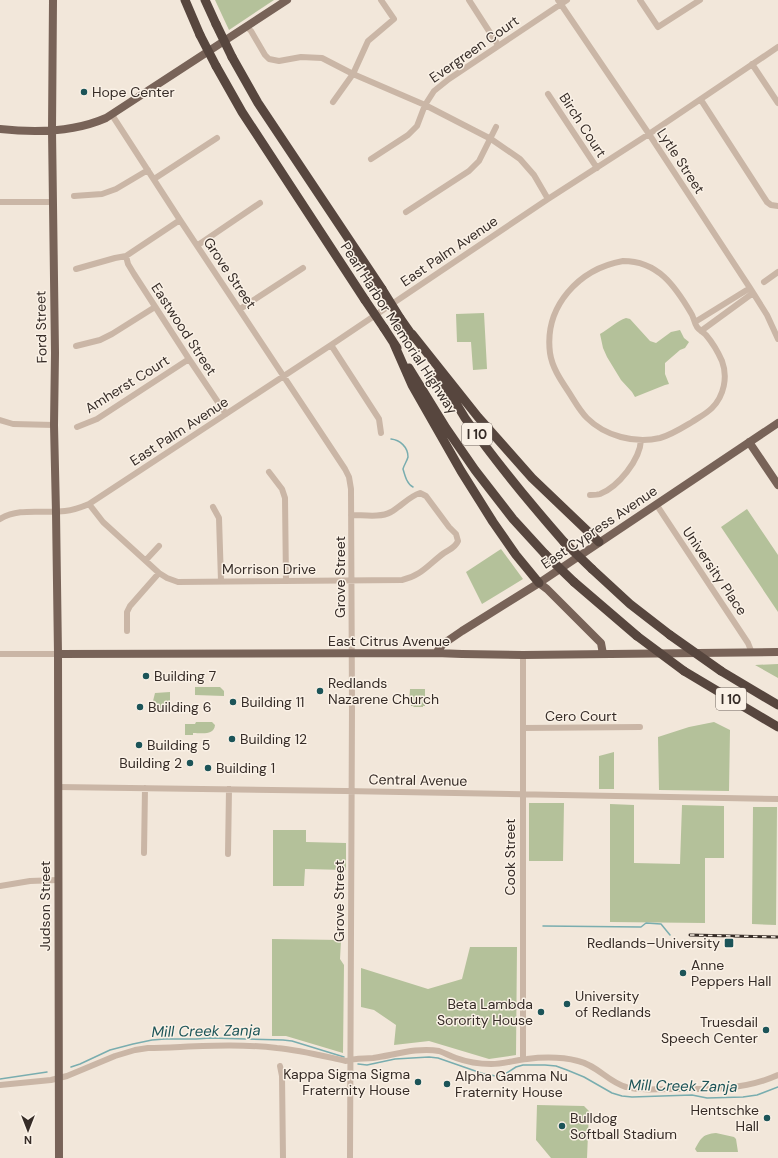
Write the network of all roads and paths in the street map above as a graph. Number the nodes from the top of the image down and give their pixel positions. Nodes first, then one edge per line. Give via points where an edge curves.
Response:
1 (54, 0) edge
2 (185, 0) edge
3 (205, 0) edge
4 (287, 0) edge
5 (381, 0) edge
6 (469, 0) edge
7 (567, 0) edge
8 (640, 0) edge
9 (700, 0) edge
10 (559, 2) edge
11 (246, 27) junction
12 (498, 45) junction
13 (778, 47) edge
14 (752, 64) junction
15 (353, 74) junction
16 (548, 94) dead end
17 (701, 100) junction
18 (333, 102) dead end
19 (778, 103) edge
20 (424, 105) junction
21 (112, 115) junction
22 (496, 127) dead end
23 (0, 128) edge
24 (52, 130) junction
25 (649, 134) junction
26 (217, 138) dead end
27 (491, 139) junction
28 (371, 159) dead end
29 (597, 168) junction
30 (148, 170) junction
31 (154, 179) junction
32 (74, 196) dead end
33 (548, 199) junction
34 (0, 202) edge
35 (53, 202) junction
36 (260, 203) dead end
37 (778, 206) edge
38 (406, 212) dead end
39 (180, 220) junction
40 (198, 245) junction
41 (126, 256) junction
42 (303, 268) dead end
43 (76, 269) dead end
44 (778, 272) edge
45 (764, 282) dead end
46 (751, 290) junction
47 (155, 307) junction
48 (240, 309) junction
49 (695, 322) junction
50 (701, 331) junction
51 (412, 334) junction
52 (778, 338) edge
53 (394, 344) junction
54 (330, 345) junction
55 (76, 346) dead end
56 (189, 359) junction
57 (284, 376) junction
58 (226, 414) junction
59 (0, 420) edge
60 (778, 423) edge
61 (54, 425) junction
62 (77, 427) dead end
63 (381, 433) dead end
64 (641, 440) junction
65 (749, 442) junction
66 (269, 472) dead end
67 (778, 485) edge
68 (590, 495) dead end
69 (89, 504) junction
70 (656, 504) junction
71 (213, 507) dead end
72 (56, 512) junction
73 (351, 516) junction
74 (0, 519) edge
75 (599, 542) junction
76 (159, 546) dead end
77 (146, 560) junction
78 (159, 572) junction
79 (286, 581) junction
80 (352, 581) junction
81 (221, 582) junction
82 (539, 583) junction
83 (127, 631) dead end
84 (778, 652) edge
85 (352, 653) junction
86 (436, 653) junction
87 (752, 653) junction
88 (0, 654) edge
89 (58, 654) junction
90 (603, 654) junction
91 (523, 655) junction
92 (778, 706) edge
93 (640, 727) dead end
94 (778, 727) edge
95 (523, 728) junction
96 (58, 787) junction
97 (145, 788) junction
98 (228, 789) junction
99 (352, 791) junction
100 (522, 794) junction
101 (778, 799) edge
102 (144, 853) dead end
103 (228, 854) dead end
104 (58, 880) junction
105 (0, 886) edge
106 (523, 1059) junction
107 (351, 1060) junction
108 (280, 1066) dead end
109 (778, 1075) edge
110 (59, 1078) junction
111 (0, 1085) edge
112 (58, 1158) edge
113 (283, 1158) edge
114 (350, 1158) edge

1 - 24 main road, Ford Street
2 - 53 highway, Pearl Harbor Memorial Highway / I 10, bridge via 200,35 242,112
3 - 51 highway, Pearl Harbor Memorial Highway / I 10, bridge via 232,57 258,103
4 - 11 main road
5 - 15 street via 394,19 368,41
6 - 12 street
7 - 10 street, Evergreen Court
8 - 9 street via 658,27
10 - 12 street, Evergreen Court
10 - 25 street, Lytle Street
11 - 15 street via 269,59 279,61 301,57 322,58
11 - 21 main road
12 - 20 street, Evergreen Court via 434,91
13 - 14 street, East Palm Avenue
14 - 17 street, East Palm Avenue
14 - 19 street
15 - 18 street
15 - 20 street
16 - 29 street, Birch Court
17 - 25 street, East Palm Avenue
17 - 37 street via 767,202
20 - 27 street
20 - 28 street, Evergreen Court via 417,126 408,135
21 - 24 main road via 85,126
21 - 30 street, Grove Street
22 - 27 street
23 - 24 main road
24 - 35 main road, Ford Street
25 - 29 street, East Palm Avenue
25 - 46 street, Lytle Street
26 - 31 street
27 - 33 street via 520,159 534,175
27 - 38 street via 479,161 469,170
29 - 33 street, East Palm Avenue
30 - 31 street, Grove Street
30 - 32 street via 116,189 102,194
31 - 39 street, Grove Street
33 - 54 street, East Palm Avenue
34 - 35 street
35 - 61 main road, Ford Street
36 - 40 street
39 - 40 street, Grove Street
39 - 41 street
40 - 48 street, Grove Street
41 - 43 street
41 - 47 street, Eastwood Street via 128,264
42 - 48 street
44 - 45 street
46 - 49 street
46 - 50 street
46 - 52 street, Lytle Street
47 - 55 street via 100,340
47 - 56 street, Eastwood Street
48 - 57 street, Grove Street
49 - 50 street
49 - 64 street via 672,283 660,272 652,267 628,261 611,263 589,273 565,295 557,309 550,338 551,357 557,375 588,419 618,437
50 - 64 street via 719,354 724,369 724,384 720,397 708,412 675,432 659,438
51 - 75 highway via 478,417 532,478
51 - 92 highway, Pearl Harbor Memorial Highway / I 10, bridge via 465,418 496,461 564,542 630,604 670,635 721,671
53 - 82 highway via 412,385 461,471 493,522
53 - 94 highway, Pearl Harbor Memorial Highway / I 10, bridge via 475,470 513,519 545,554 637,636 684,671
54 - 57 street, East Palm Avenue
54 - 63 street via 379,419
56 - 58 street, Eastwood Street
56 - 62 street, Amherst Court via 97,419
57 - 58 street, East Palm Avenue
57 - 73 street, Grove Street via 349,477
58 - 69 street, East Palm Avenue
59 - 61 street via 18,425
60 - 65 main road, East Cypress Avenue
61 - 72 main road, Ford Street
64 - 68 street via 635,460 624,475 600,494
65 - 67 main road
65 - 70 main road, East Cypress Avenue
66 - 79 street via 284,493
69 - 72 street, East Palm Avenue via 73,510
69 - 77 street, Morrison Drive via 103,522
70 - 75 main road, East Cypress Avenue
70 - 87 street, University Place via 748,643
71 - 81 street via 219,518
72 - 74 street, East Palm Avenue via 18,512
72 - 89 main road, Ford Street
73 - 80 street, Grove Street
73 - 80 street, Morrison Drive via 391,512 417,494 424,494 456,534 458,541 454,547 411,577 402,580
75 - 82 main road, East Cypress Avenue
76 - 77 street
77 - 78 street, Morrison Drive
78 - 81 street, Morrison Drive via 178,582
78 - 83 street via 130,606 127,612
79 - 80 street, Morrison Drive
79 - 81 street, Morrison Drive
80 - 85 street, Grove Street
82 - 86 main road, East Cypress Avenue via 462,631 443,644
82 - 90 main road via 601,643
84 - 87 main road, East Citrus Avenue
85 - 86 main road, East Citrus Avenue
85 - 89 main road, East Citrus Avenue
85 - 99 street, Grove Street
86 - 91 main road, East Citrus Avenue
87 - 90 main road, East Citrus Avenue
88 - 89 street, East Citrus Avenue
89 - 96 main road, Judson Street
90 - 91 main road, East Citrus Avenue
91 - 95 street, Cook Street
93 - 95 street, Cero Court
95 - 100 street, Cook Street
96 - 97 street, Central Avenue
96 - 104 main road, Judson Street
97 - 98 street, Central Avenue
97 - 102 street
98 - 99 street, Central Avenue
98 - 103 street
99 - 100 street, Central Avenue
99 - 107 street, Grove Street
100 - 101 street, Central Avenue
100 - 106 street, Cook Street
104 - 105 street
104 - 110 main road, Judson Street
106 - 107 street via 501,1064 479,1064 439,1052 425,1051
106 - 109 street via 581,1061 596,1068 617,1084 642,1089 727,1088 747,1085
107 - 110 street via 276,1047 148,1048 115,1056
107 - 114 street, Grove Street
108 - 113 street
110 - 111 street
110 - 112 main road, Judson Street

